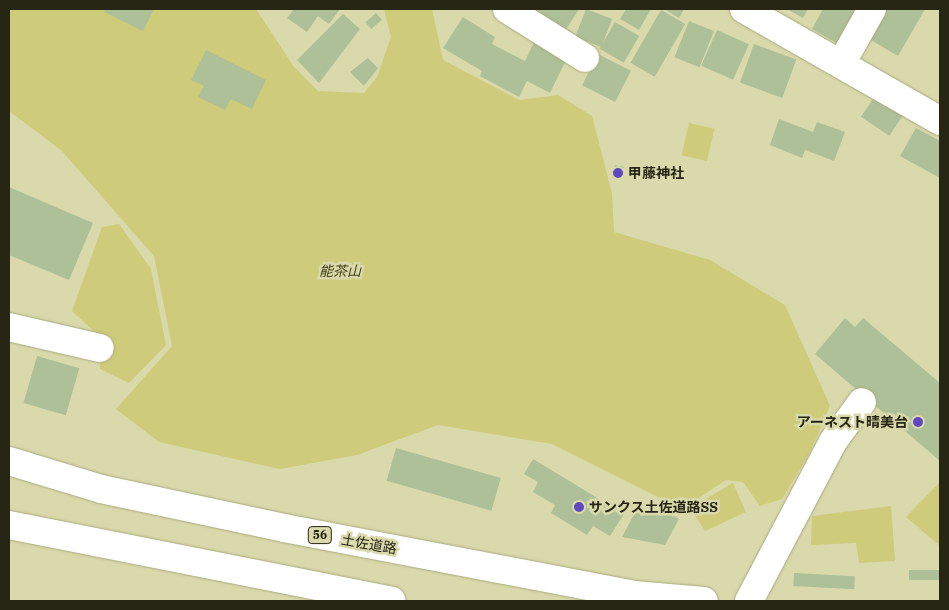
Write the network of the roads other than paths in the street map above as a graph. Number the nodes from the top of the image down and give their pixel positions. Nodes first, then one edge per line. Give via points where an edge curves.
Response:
1 (507, 9) edge
2 (744, 9) edge
3 (872, 9) edge
4 (772, 16) edge
5 (585, 58) dead end
6 (841, 64) junction
7 (940, 122) edge
8 (9, 327) edge
9 (100, 348) dead end
10 (862, 402) dead end
11 (9, 461) edge
12 (9, 525) edge
13 (392, 601) edge
14 (704, 601) edge
15 (749, 601) edge

1 - 5 main road
2 - 4 main road
3 - 6 main road
4 - 6 main road
6 - 7 main road
8 - 9 main road
10 - 15 main road via 834,440
11 - 14 main road, 土佐道路 / 56 via 100,489 284,528 634,595
12 - 13 main road

